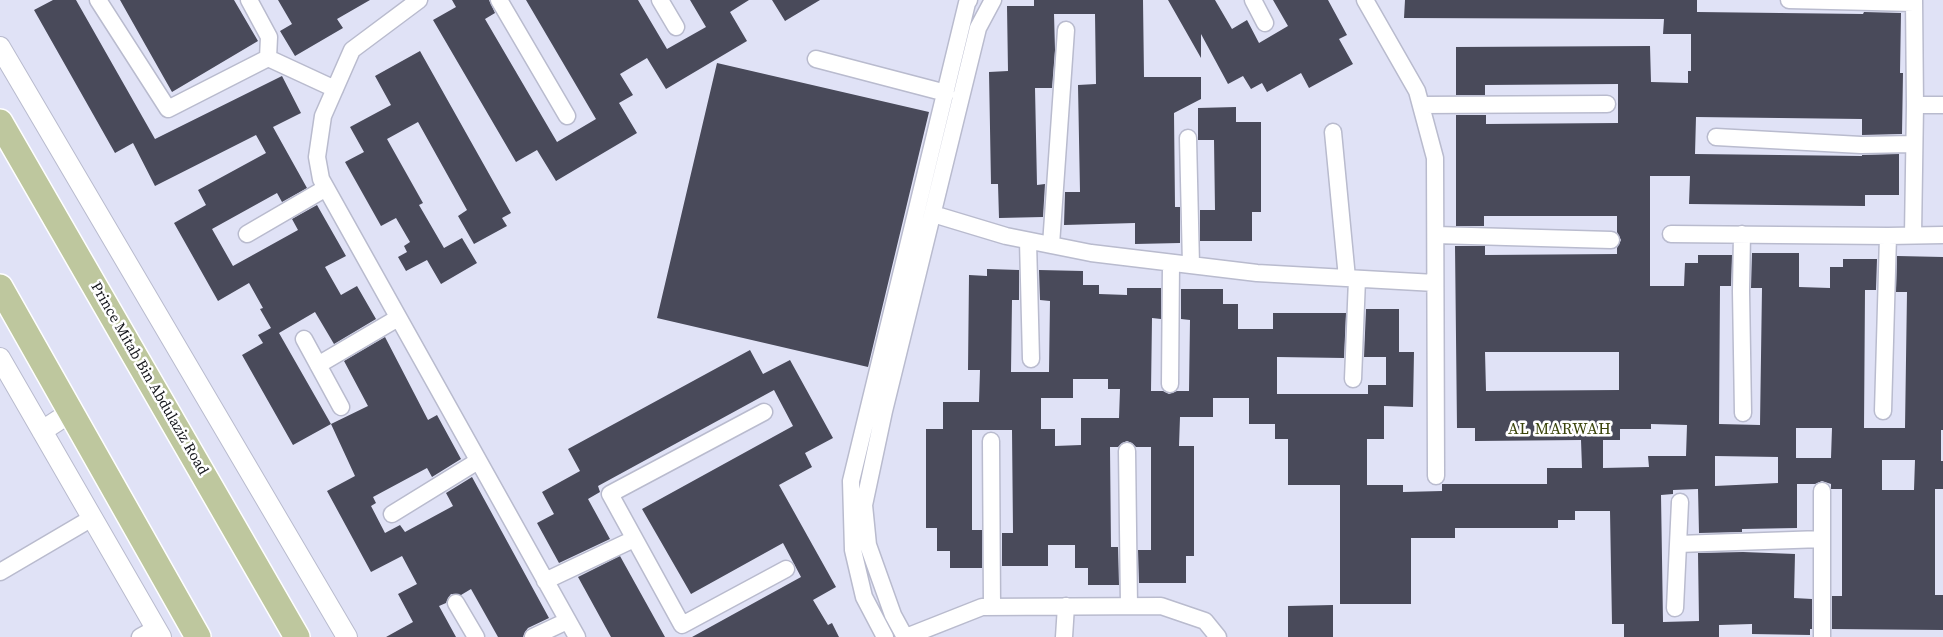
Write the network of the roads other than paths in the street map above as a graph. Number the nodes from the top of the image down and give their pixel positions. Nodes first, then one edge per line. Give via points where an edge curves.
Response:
1 (98, 0) edge
2 (249, 0) edge
3 (499, 0) edge
4 (660, 0) edge
5 (970, 0) edge
6 (993, 0) edge
7 (1253, 0) edge
8 (1365, 0) edge
9 (1789, 0) edge
10 (413, 2) edge
11 (1914, 2) edge
12 (1266, 23) dead end
13 (676, 27) dead end
14 (1066, 30) dead end
15 (0, 47) edge
16 (268, 58) junction
17 (816, 59) dead end
18 (335, 89) junction
19 (946, 93) junction
20 (1607, 104) dead end
21 (1420, 105) junction
22 (1915, 105) junction
23 (1943, 106) edge
24 (567, 116) dead end
25 (0, 122) edge
26 (1333, 132) dead end
27 (1716, 137) dead end
28 (1188, 138) dead end
29 (1914, 144) junction
30 (326, 188) junction
31 (933, 214) junction
32 (247, 234) dead end
33 (1672, 234) dead end
34 (1742, 234) junction
35 (1943, 234) edge
36 (1436, 235) junction
37 (1913, 235) junction
38 (1888, 236) junction
39 (1611, 240) dead end
40 (1028, 241) junction
41 (1051, 245) junction
42 (1171, 263) junction
43 (1191, 265) junction
44 (1352, 278) junction
45 (1436, 283) junction
46 (0, 287) edge
47 (398, 318) junction
48 (304, 339) dead end
49 (0, 358) edge
50 (1031, 359) dead end
51 (318, 365) junction
52 (1353, 379) dead end
53 (1170, 384) dead end
54 (341, 407) dead end
55 (1883, 411) dead end
56 (71, 412) junction
57 (764, 412) dead end
58 (1743, 413) dead end
59 (42, 431) junction
60 (991, 441) dead end
61 (1128, 451) dead end
62 (478, 461) junction
63 (1436, 476) dead end
64 (1822, 490) dead end
65 (1680, 502) dead end
66 (392, 514) dead end
67 (92, 518) junction
68 (634, 539) junction
69 (1822, 539) junction
70 (1678, 544) junction
71 (786, 569) dead end
72 (0, 572) edge
73 (545, 581) junction
74 (456, 603) dead end
75 (1066, 606) junction
76 (1129, 606) junction
77 (992, 607) junction
78 (1675, 608) dead end
79 (567, 621) junction
80 (152, 634) edge
81 (198, 637) edge
82 (297, 637) edge
83 (347, 637) edge
84 (476, 637) edge
85 (533, 637) edge
86 (577, 637) edge
87 (885, 637) edge
88 (905, 637) edge
89 (1064, 637) edge
90 (1218, 637) edge
91 (1822, 637) edge

1 - 16 street via 168,109
2 - 16 street via 268,37
3 - 24 street
4 - 13 street
5 - 19 street
6 - 31 street via 978,28
7 - 12 street
8 - 21 street via 1416,91
9 - 11 street
10 - 18 street via 352,50
11 - 22 street
14 - 41 street
15 - 83 street
16 - 18 street
17 - 19 street
18 - 30 street via 323,116 317,157
19 - 87 street via 851,481 853,550 864,597
20 - 21 street
21 - 36 street via 1435,158
22 - 23 street
22 - 29 street
25 - 82 main road, Prince Mitab Bin Abdulaziz Road
26 - 44 street
27 - 29 street via 1861,145
28 - 43 street
29 - 37 street
30 - 32 street
30 - 47 street
31 - 40 street
31 - 88 street via 864,505 868,544 893,615
33 - 34 street
34 - 38 street
34 - 58 street
35 - 37 street
36 - 39 street
36 - 45 street
37 - 38 street
38 - 55 street
40 - 41 street
40 - 50 street
41 - 42 street
42 - 43 street
42 - 53 street
43 - 44 street via 1257,273
44 - 45 street
44 - 52 street
45 - 63 street
46 - 56 main road
47 - 51 street
47 - 62 street
48 - 51 street
49 - 59 street
51 - 54 street
56 - 59 street
56 - 81 main road
57 - 68 street via 610,494
59 - 67 street
60 - 77 street
61 - 76 street
62 - 66 street
62 - 73 street
64 - 69 street
65 - 70 street
67 - 72 street
67 - 80 street
68 - 71 street via 682,625
68 - 73 street
69 - 70 street
69 - 91 street
70 - 78 street
73 - 79 street
74 - 84 street
75 - 76 street
75 - 77 street
75 - 89 street
76 - 90 street via 1162,606 1205,621
77 - 88 street via 982,607
79 - 85 street
79 - 86 street

